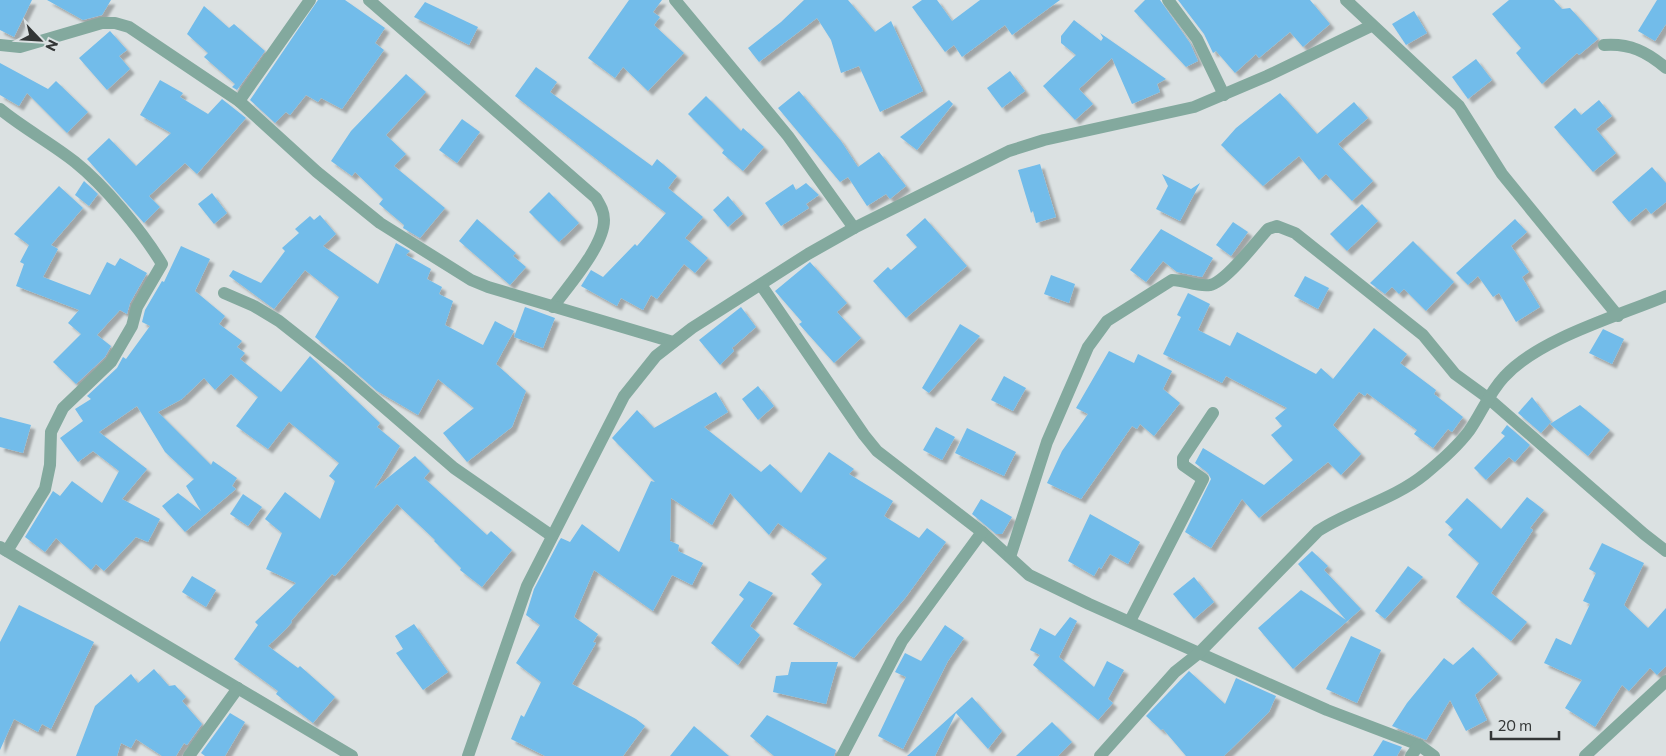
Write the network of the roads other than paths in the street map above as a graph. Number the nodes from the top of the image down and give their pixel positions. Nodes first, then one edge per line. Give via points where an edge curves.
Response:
1 (310, 0) edge
2 (369, 0) edge
3 (675, 0) edge
4 (1168, 0) edge
5 (1346, 0) edge
6 (1371, 26) junction
7 (0, 45) edge
8 (1604, 45) dead end
9 (1666, 68) edge
10 (1224, 95) junction
11 (239, 101) junction
12 (0, 109) edge
13 (854, 228) junction
14 (761, 285) junction
15 (224, 294) dead end
16 (1666, 296) edge
17 (553, 307) junction
18 (1618, 316) junction
19 (673, 342) junction
20 (1488, 398) junction
21 (1213, 413) dead end
22 (982, 532) junction
23 (552, 536) junction
24 (3, 549) edge
25 (1666, 550) edge
26 (1010, 557) junction
27 (1130, 621) junction
28 (1198, 653) junction
29 (1666, 681) edge
30 (238, 688) junction
31 (1419, 745) junction
32 (189, 756) edge
33 (352, 756) edge
34 (468, 756) edge
35 (842, 756) edge
36 (1100, 756) edge
37 (1411, 756) edge
38 (1434, 756) edge
39 (1585, 756) edge

1 - 11 street
2 - 17 street via 596,198 605,219 598,242
3 - 13 street via 788,136
4 - 10 street via 1197,39
5 - 6 street
6 - 10 street
6 - 18 street via 1459,106 1502,174
7 - 11 street via 20,47 87,26 115,23 129,27
8 - 9 street via 1621,44 1639,49
10 - 13 street via 1153,118 1027,145
11 - 17 street via 350,201 403,239 488,288
12 - 24 street via 76,163 151,246 162,264 111,362 63,408 51,432 45,489
13 - 14 street
14 - 19 street
14 - 22 street via 877,450
15 - 23 street via 279,321 454,468
16 - 18 street
17 - 19 street
18 - 20 street via 1534,354 1504,377
19 - 23 street via 640,373 624,396
20 - 25 street
20 - 26 street via 1455,374 1432,344 1404,319 1295,233 1277,226 1268,229 1220,281 1203,286 1172,280 1107,321 1097,333 1081,361 1047,442
20 - 28 street via 1459,443 1425,474 1402,490 1335,520 1318,532
21 - 27 street via 1183,458 1183,465 1203,479
22 - 26 street
22 - 35 street via 902,641
23 - 34 street via 518,607
24 - 30 street
26 - 27 street via 1029,575
27 - 28 street
28 - 31 street via 1327,710
28 - 36 street via 1176,672
29 - 39 street
30 - 32 street
30 - 33 street
31 - 37 street
31 - 38 street

